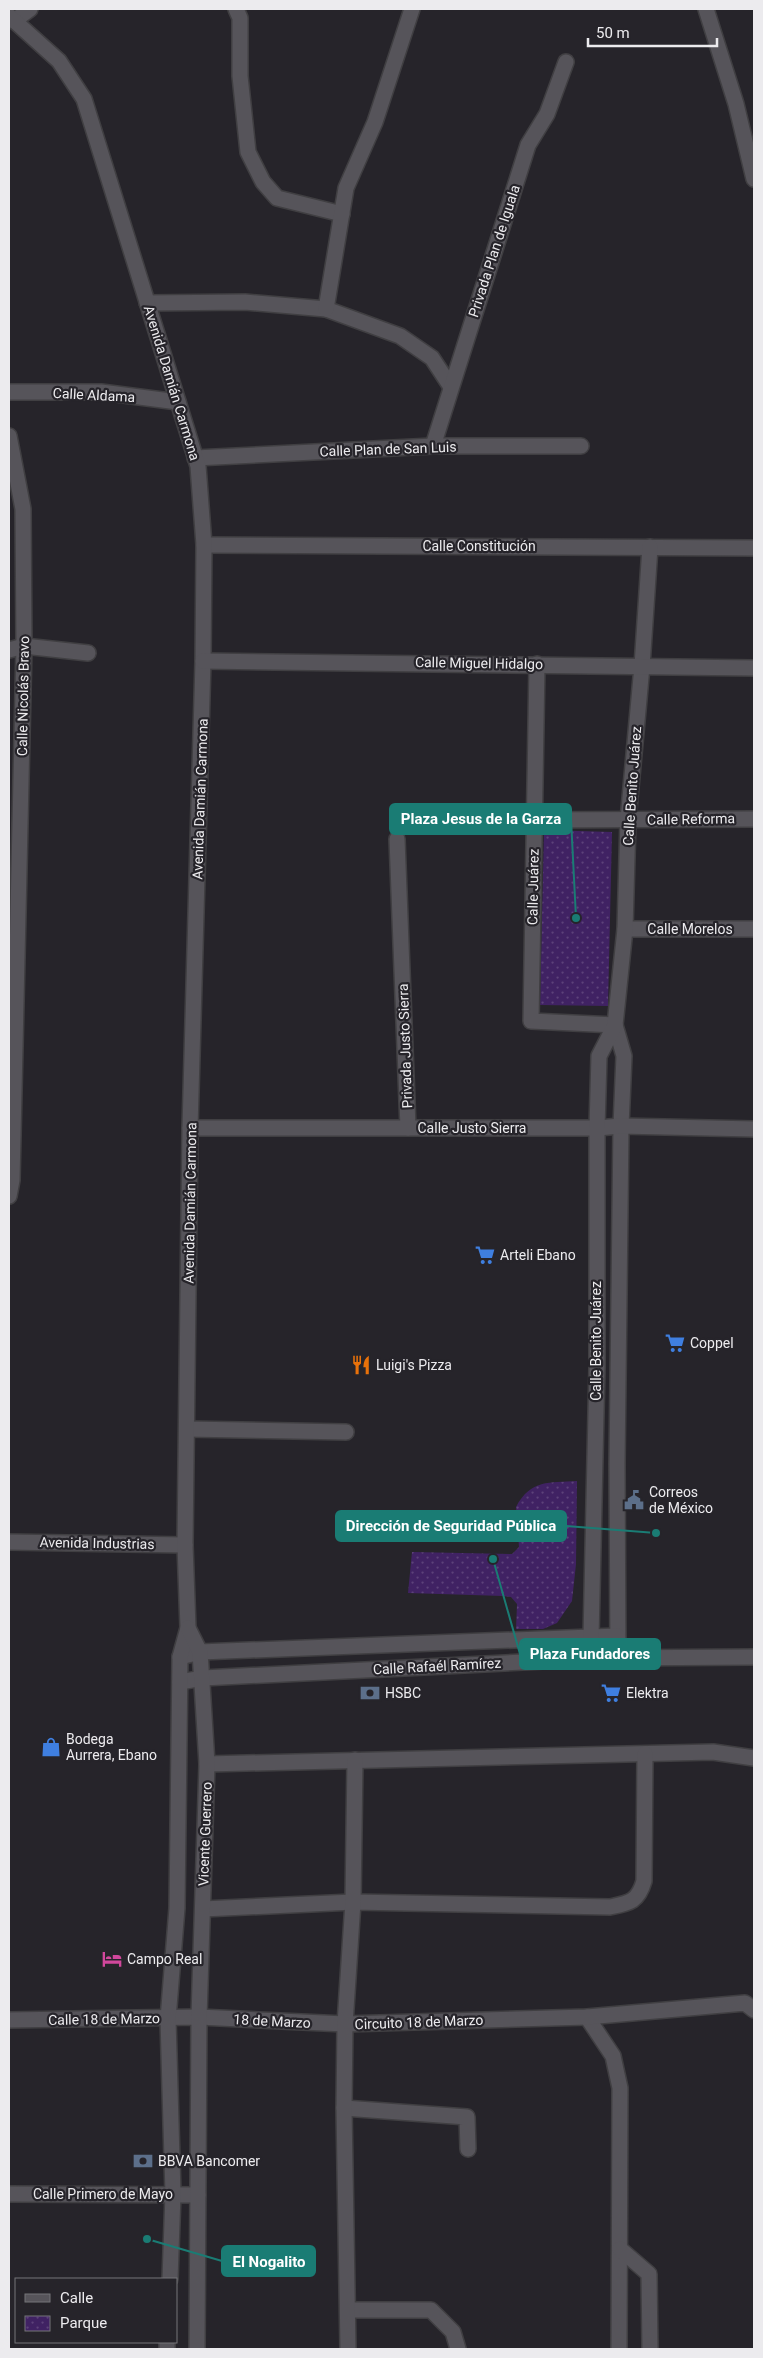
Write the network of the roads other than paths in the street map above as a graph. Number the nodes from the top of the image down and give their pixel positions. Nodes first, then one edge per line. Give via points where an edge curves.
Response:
1 (30, 9) edge
2 (236, 9) edge
3 (412, 9) edge
4 (706, 9) edge
5 (12, 19) edge
6 (566, 62) dead end
7 (754, 179) edge
8 (342, 214) junction
9 (147, 303) junction
10 (326, 309) junction
11 (451, 387) junction
12 (9, 392) edge
13 (178, 402) junction
14 (9, 436) edge
15 (433, 446) junction
16 (581, 446) dead end
17 (196, 458) junction
18 (204, 545) junction
19 (650, 547) junction
20 (754, 548) edge
21 (24, 646) junction
22 (9, 650) edge
23 (88, 653) dead end
24 (203, 661) junction
25 (537, 664) junction
26 (642, 666) junction
27 (754, 668) edge
28 (754, 819) edge
29 (534, 820) junction
30 (628, 820) junction
31 (397, 839) dead end
32 (625, 929) junction
33 (754, 929) edge
34 (615, 1025) junction
35 (621, 1126) junction
36 (190, 1128) junction
37 (408, 1128) junction
38 (597, 1128) junction
39 (754, 1129) edge
40 (9, 1196) edge
41 (187, 1429) junction
42 (346, 1432) dead end
43 (596, 1463) junction
44 (617, 1464) junction
45 (9, 1542) edge
46 (185, 1545) junction
47 (188, 1628) junction
48 (617, 1636) junction
49 (591, 1638) junction
50 (200, 1652) junction
51 (180, 1658) junction
52 (603, 1658) junction
53 (754, 1658) edge
54 (618, 1659) junction
55 (203, 1678) junction
56 (180, 1682) junction
57 (646, 1754) junction
58 (754, 1758) edge
59 (355, 1760) junction
60 (207, 1764) junction
61 (353, 1902) junction
62 (203, 1909) junction
63 (754, 2010) edge
64 (199, 2017) junction
65 (587, 2017) junction
66 (168, 2019) junction
67 (9, 2020) edge
68 (345, 2024) junction
69 (344, 2108) junction
70 (468, 2149) dead end
71 (9, 2194) edge
72 (173, 2194) junction
73 (198, 2195) junction
74 (620, 2249) junction
75 (170, 2278) edge
76 (349, 2310) junction
77 (197, 2349) edge
78 (348, 2349) edge
79 (458, 2349) edge
80 (619, 2349) edge
81 (650, 2349) edge

1 - 5 street
2 - 8 street via 240,18 240,76 248,152 263,182 278,198
3 - 8 street via 375,122 346,188
4 - 7 street via 736,104
5 - 9 street, Avenida Damián Carmona via 59,61 84,100
6 - 11 street, Privada Plan de Iguala via 547,114 528,145
8 - 10 street
9 - 10 street via 244,302
9 - 13 street, Avenida Damián Carmona
10 - 11 street via 400,336 432,358
11 - 15 street, Privada Plan de Iguala
12 - 13 street, Calle Aldama via 101,392
13 - 17 street, Avenida Damián Carmona
14 - 21 street, Calle Nicolás Bravo via 22,509
15 - 16 street, Calle Plan de San Luis
15 - 17 street, Calle Plan de San Luis
17 - 18 street, Avenida Damián Carmona
18 - 19 street, Calle Constitución
18 - 24 street, Avenida Damián Carmona
19 - 20 street, Calle Constitución
19 - 26 street, Calle Benito Juárez
21 - 22 street
21 - 23 street
21 - 40 street, Calle Nicolás Bravo via 12,1180
24 - 25 street, Calle Miguel Hidalgo
24 - 36 street, Avenida Damián Carmona
25 - 26 street, Calle Miguel Hidalgo
25 - 29 street, Calle Juárez
26 - 27 street, Calle Miguel Hidalgo
26 - 30 street, Calle Benito Juárez
28 - 30 street, Calle Reforma
29 - 30 street, Calle Reforma
29 - 34 street, Calle Juárez via 531,1020
30 - 32 street, Calle Benito Juárez
31 - 37 street, Privada Justo Sierra
32 - 33 street, Calle Morelos
32 - 34 street, Calle Benito Juárez
34 - 35 street, Calle Benito Juárez via 624,1056
34 - 38 street, Calle Benito Juárez via 600,1056
35 - 38 street, Calle Justo Sierra
35 - 39 street, Calle Justo Sierra
35 - 44 street, Calle Benito Juárez
36 - 37 street, Calle Justo Sierra
36 - 41 street, Avenida Damián Carmona
37 - 38 street, Calle Justo Sierra
38 - 43 street, Calle Benito Juárez
41 - 42 street
41 - 46 street, Avenida Damián Carmona
43 - 44 street
43 - 49 street, Calle Benito Juárez
44 - 48 street, Calle Benito Juárez
45 - 46 street, Avenida Industrias
46 - 47 street, Avenida Damián Carmona
47 - 50 street, Avenida Damián Carmona
47 - 51 street, Avenida Damián Carmona
48 - 49 street, Calle Rafaél Ramírez
48 - 54 street, Calle Benito Juárez
49 - 50 street, Calle Rafaél Ramírez
49 - 52 street
50 - 51 street, Calle Rafaél Ramírez
50 - 55 street, Vicente Guerrero
51 - 56 street, Vicente Guerrero
52 - 54 street, Calle Rafaél Ramírez
52 - 55 street, Calle Rafaél Ramírez
53 - 54 street, Calle Rafaél Ramírez
55 - 56 street, Calle Rafaél Ramírez
55 - 60 street, Vicente Guerrero
56 - 66 street, Vicente Guerrero via 177,1908
57 - 58 street via 713,1752
57 - 59 street
57 - 61 street via 644,1882 640,1894 629,1903 610,1907
59 - 60 street
59 - 61 street
60 - 62 street, Vicente Guerrero
61 - 62 street
61 - 68 street
62 - 64 street, Vicente Guerrero
63 - 65 street, Circuito 18 de Marzo via 745,2002
64 - 66 street, Calle 18 de Marzo
64 - 68 street, 18 de Marzo
64 - 73 street, Vicente Guerrero
65 - 68 street, Circuito 18 de Marzo
65 - 74 street via 613,2056 620,2088
66 - 67 street, Calle 18 de Marzo
66 - 72 street, Vicente Guerrero
68 - 69 street, Circuito 18 de Marzo
69 - 70 street via 467,2117
69 - 76 street, Circuito 18 de Marzo
71 - 72 street, Calle Primero de Mayo
72 - 73 street, Calle Primero de Mayo
72 - 75 street, Vicente Guerrero
73 - 77 street, Vicente Guerrero
74 - 80 street
74 - 81 street via 648,2274
76 - 78 street, Circuito 18 de Marzo
76 - 79 street via 431,2310 453,2332

